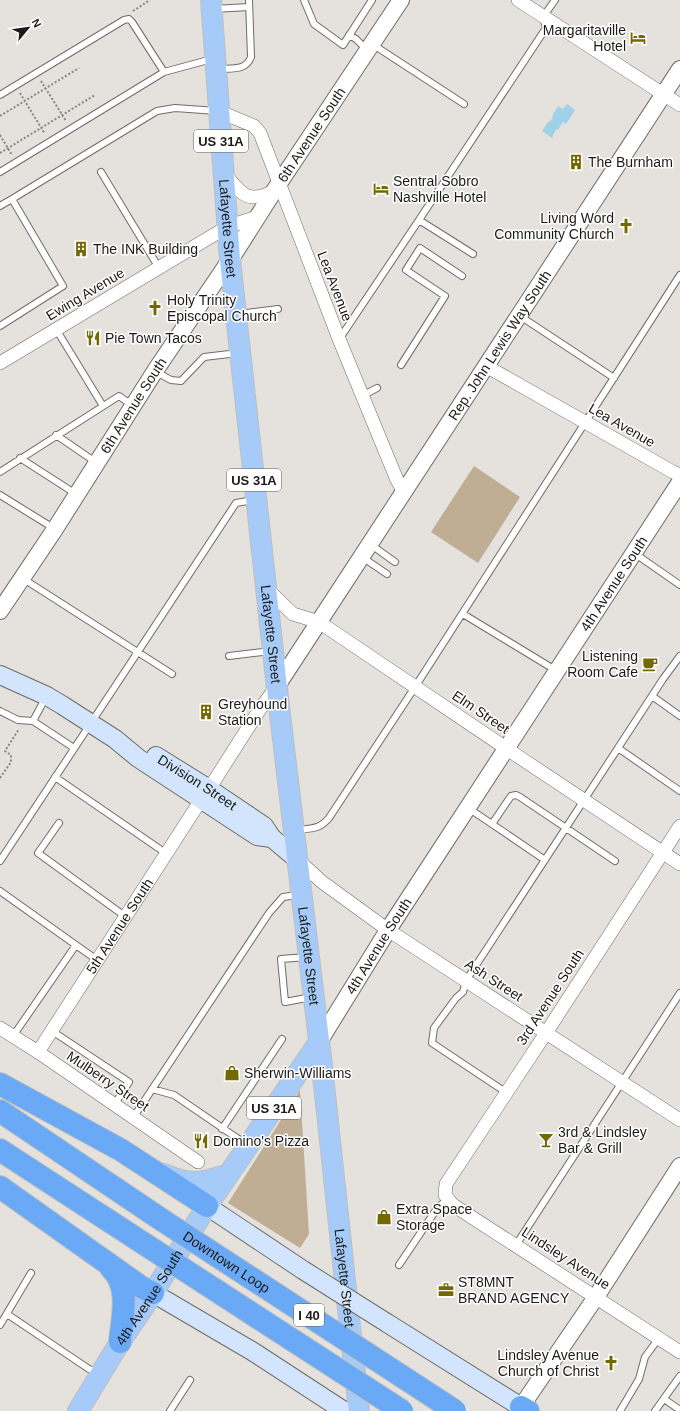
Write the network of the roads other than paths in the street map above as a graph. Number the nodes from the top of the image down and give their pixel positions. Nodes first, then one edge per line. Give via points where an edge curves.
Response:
1 (304, 0) edge
2 (372, 0) edge
3 (401, 0) edge
4 (518, 0) edge
5 (555, 0) edge
6 (249, 3) edge
7 (211, 4) edge
8 (543, 17) junction
9 (349, 35) junction
10 (370, 48) junction
11 (215, 63) junction
12 (680, 71) edge
13 (164, 72) junction
14 (664, 94) junction
15 (0, 95) edge
16 (464, 104) dead end
17 (680, 105) edge
18 (218, 111) junction
19 (223, 171) junction
20 (0, 172) edge
21 (101, 172) dead end
22 (277, 188) junction
23 (12, 199) junction
24 (0, 206) edge
25 (257, 217) junction
26 (419, 220) junction
27 (227, 227) junction
28 (473, 254) dead end
29 (230, 260) junction
30 (159, 268) junction
31 (680, 275) edge
32 (462, 276) dead end
33 (278, 309) dead end
34 (236, 315) junction
35 (520, 316) junction
36 (0, 326) edge
37 (56, 329) junction
38 (339, 339) junction
39 (240, 353) junction
40 (0, 363) edge
41 (401, 365) dead end
42 (486, 366) junction
43 (155, 371) junction
44 (614, 378) junction
45 (377, 388) dead end
46 (362, 396) junction
47 (103, 406) junction
48 (134, 406) junction
49 (585, 422) junction
50 (56, 436) junction
51 (20, 458) junction
52 (97, 463) junction
53 (0, 472) edge
54 (680, 475) edge
55 (680, 482) edge
56 (404, 492) junction
57 (76, 494) junction
58 (0, 495) edge
59 (256, 500) junction
60 (55, 529) junction
61 (366, 550) junction
62 (634, 553) junction
63 (395, 562) dead end
64 (387, 574) dead end
65 (22, 578) junction
66 (680, 585) edge
67 (266, 588) junction
68 (0, 611) edge
69 (463, 614) junction
70 (319, 622) junction
71 (273, 651) junction
72 (137, 652) junction
73 (229, 656) dead end
74 (680, 656) edge
75 (558, 671) junction
76 (172, 674) dead end
77 (0, 675) edge
78 (277, 686) junction
79 (415, 687) junction
80 (46, 696) junction
81 (652, 696) junction
82 (0, 711) edge
83 (680, 716) edge
84 (33, 721) junction
85 (91, 723) junction
86 (74, 748) junction
87 (618, 748) junction
88 (507, 749) junction
89 (55, 777) junction
90 (680, 791) edge
91 (205, 795) junction
92 (583, 800) junction
93 (468, 808) junction
94 (59, 823) dead end
95 (492, 824) junction
96 (680, 826) edge
97 (566, 827) junction
98 (294, 830) junction
99 (663, 853) junction
100 (167, 854) junction
101 (297, 859) junction
102 (545, 860) junction
103 (0, 861) edge
104 (615, 861) dead end
105 (680, 864) edge
106 (0, 891) edge
107 (301, 894) junction
108 (126, 917) junction
109 (388, 930) junction
110 (76, 945) junction
111 (309, 956) junction
112 (97, 960) junction
113 (466, 981) junction
114 (680, 993) edge
115 (314, 997) junction
116 (0, 1028) edge
117 (52, 1031) junction
118 (546, 1033) junction
119 (13, 1036) junction
120 (282, 1040) dead end
121 (319, 1042) junction
122 (38, 1052) junction
123 (622, 1082) junction
124 (0, 1084) edge
125 (152, 1089) junction
126 (507, 1093) junction
127 (114, 1105) junction
128 (0, 1111) edge
129 (133, 1118) junction
130 (680, 1120) edge
131 (222, 1128) junction
132 (249, 1145) junction
133 (0, 1150) edge
134 (198, 1162) dead end
135 (680, 1166) edge
136 (152, 1169) junction
137 (229, 1174) junction
138 (0, 1187) edge
139 (449, 1199) junction
140 (207, 1206) junction
141 (516, 1245) junction
142 (100, 1257) junction
143 (399, 1265) dead end
144 (31, 1273) dead end
145 (153, 1293) junction
146 (596, 1297) junction
147 (7, 1314) junction
148 (0, 1325) edge
149 (659, 1338) junction
150 (120, 1342) junction
151 (680, 1352) edge
152 (102, 1373) junction
153 (680, 1376) edge
154 (190, 1380) dead end
155 (678, 1384) edge
156 (664, 1399) junction
157 (522, 1410) edge
158 (680, 1410) edge
159 (78, 1411) edge
160 (170, 1411) edge
161 (344, 1411) edge
162 (359, 1411) edge
163 (402, 1411) edge
164 (455, 1411) edge
165 (620, 1411) edge
166 (655, 1411) edge

1 - 9 lane via 314,24 342,44
2 - 9 lane
3 - 10 street, 6th Avenue South
4 - 8 street
5 - 8 lane
6 - 7 lane
6 - 11 lane via 251,57 248,64 243,67
7 - 11 main road, Lafayette Street / US 31A
8 - 14 street
8 - 26 lane via 546,28
9 - 10 lane
10 - 16 lane
10 - 22 street, 6th Avenue South
11 - 13 lane
11 - 18 main road, Lafayette Street / US 31A
12 - 14 street, Rep. John Lewis Way South
13 - 15 lane via 129,20 120,22
13 - 20 lane
14 - 17 street
14 - 35 street, Rep. John Lewis Way South
18 - 19 main road, Lafayette Street / US 31A
18 - 22 street, Lea Avenue via 254,126 260,133
18 - 23 lane via 175,108 157,111
19 - 22 street via 246,196 257,198
19 - 27 main road, Lafayette Street / US 31A
21 - 30 lane
22 - 25 street, 6th Avenue South
22 - 38 street, Lea Avenue
23 - 24 lane
23 - 36 lane via 63,286
25 - 27 street, Ewing Avenue
25 - 29 street, 6th Avenue South
26 - 28 lane
26 - 38 lane
27 - 29 main road, Lafayette Street / US 31A
27 - 30 street, Ewing Avenue
29 - 34 main road, Lafayette Street / US 31A
29 - 43 street, 6th Avenue South
30 - 37 street, Ewing Avenue
31 - 44 lane
32 - 41 lane via 420,248 406,270 445,296
33 - 34 lane
34 - 39 main road, Lafayette Street / US 31A
35 - 42 street, Rep. John Lewis Way South
35 - 44 lane
37 - 40 street, Ewing Avenue
37 - 47 lane
38 - 46 street, Lea Avenue
39 - 43 lane via 204,357 181,381 171,380
39 - 59 main road, Lafayette Street / US 31A
42 - 49 street, Lea Avenue
42 - 56 street, Rep. John Lewis Way South
43 - 48 street, 6th Avenue South
44 - 49 lane
45 - 46 lane
46 - 56 street, Lea Avenue
47 - 48 lane via 119,396
47 - 50 lane
48 - 52 street, 6th Avenue South
49 - 54 street, Lea Avenue
49 - 69 lane
50 - 51 lane
50 - 52 lane
51 - 53 lane
51 - 57 lane
52 - 57 street, 6th Avenue South
55 - 62 street, 4th Avenue South
56 - 61 street, Rep. John Lewis Way South
57 - 60 street, 6th Avenue South
58 - 60 lane
59 - 67 main road, Lafayette Street / US 31A
59 - 72 lane via 236,503
60 - 65 street, 6th Avenue South
61 - 63 lane
61 - 64 lane
61 - 70 street, Rep. John Lewis Way South
62 - 66 lane
62 - 75 street, 4th Avenue South
65 - 68 street, 6th Avenue South
65 - 72 lane
67 - 70 street, Elm Street via 293,614
67 - 71 main road, Lafayette Street / US 31A
69 - 75 lane
69 - 79 lane
70 - 78 street, 5th Avenue South
70 - 79 street, Elm Street
71 - 73 lane
71 - 78 main road, Lafayette Street / US 31A
72 - 76 lane
72 - 85 lane
74 - 81 lane
75 - 88 street, 4th Avenue South
77 - 80 main road, Division Street
78 - 91 street, 5th Avenue South
78 - 98 main road, Lafayette Street / US 31A
79 - 88 street, Elm Street
79 - 98 lane via 325,824 318,828
80 - 84 lane
80 - 85 main road, Division Street
81 - 83 lane
81 - 87 lane
82 - 84 lane via 24,721
84 - 86 lane
85 - 86 lane
85 - 91 main road, Division Street via 138,758
86 - 89 lane
87 - 90 lane
87 - 92 lane
88 - 92 street, Elm Street
88 - 93 street, 4th Avenue South
89 - 100 lane
89 - 103 lane
91 - 100 street, 5th Avenue South
91 - 101 main road, Division Street via 257,836 272,838
92 - 97 lane
92 - 99 street, Elm Street
93 - 95 lane
93 - 109 street, 4th Avenue South
94 - 108 lane via 38,853
95 - 97 lane via 511,796 516,795
95 - 102 lane
96 - 99 street, 3rd Avenue South
97 - 102 lane
97 - 104 lane
98 - 101 main road, Lafayette Street / US 31A
99 - 105 street, Elm Street
99 - 118 street, 3rd Avenue South
100 - 108 street, 5th Avenue South
101 - 107 main road, Lafayette Street / US 31A
101 - 109 street, Ash Street via 322,882
102 - 113 lane
106 - 110 lane
107 - 111 main road, Lafayette Street / US 31A
107 - 125 lane via 283,897 268,913
108 - 112 street, 5th Avenue South
109 - 113 street, Ash Street
109 - 121 street, 4th Avenue South
110 - 112 lane
110 - 119 lane
111 - 115 main road, Lafayette Street / US 31A
111 - 115 lane via 281,959 285,1002
112 - 117 street, 5th Avenue South
113 - 118 street, Ash Street
113 - 126 lane via 463,992 434,1028 432,1043
114 - 123 lane
115 - 121 main road, Lafayette Street / US 31A
116 - 119 street, Mulberry Street
117 - 122 street, 5th Avenue South
117 - 127 lane via 129,1082
118 - 123 street, Ash Street
118 - 126 street, 3rd Avenue South
119 - 122 street, Mulberry Street
120 - 131 lane
121 - 132 main road, 4th Avenue South / US 31A
121 - 162 main road, Lafayette Street / US 31A
122 - 127 street, Mulberry Street
123 - 130 street, Ash Street
123 - 141 lane
124 - 136 highway
125 - 129 lane
125 - 131 lane via 174,1096
126 - 139 street, 3rd Avenue South via 446,1184 446,1195
127 - 129 street, Mulberry Street
128 - 164 highway, Downtown Loop / I 40, bridge
129 - 134 street, Mulberry Street
131 - 132 lane
132 - 137 main road, 4th Avenue South / US 31A
133 - 163 highway, I 40, bridge
135 - 146 street
136 - 137 main road via 177,1180 197,1183
136 - 140 highway
137 - 140 main road, 4th Avenue South / US 31A
138 - 142 highway
139 - 141 street, Lindsley Avenue via 453,1205
139 - 143 lane via 438,1207
140 - 145 main road, 4th Avenue South / US 31A
140 - 157 main road, bridge
141 - 146 street, Lindsley Avenue
142 - 145 highway
142 - 150 highway via 113,1270 122,1285 124,1303
144 - 147 lane
145 - 150 main road, 4th Avenue South / US 31A
145 - 161 main road via 252,1351
146 - 149 street, Lindsley Avenue
146 - 157 street
147 - 148 lane
147 - 152 lane via 89,1368
149 - 151 street, Lindsley Avenue
149 - 165 lane via 645,1357 639,1379
150 - 152 main road, 4th Avenue South / US 31A
152 - 159 main road, 4th Avenue South / US 31A
153 - 155 lane
154 - 160 lane
155 - 156 lane
156 - 158 lane
156 - 166 lane

